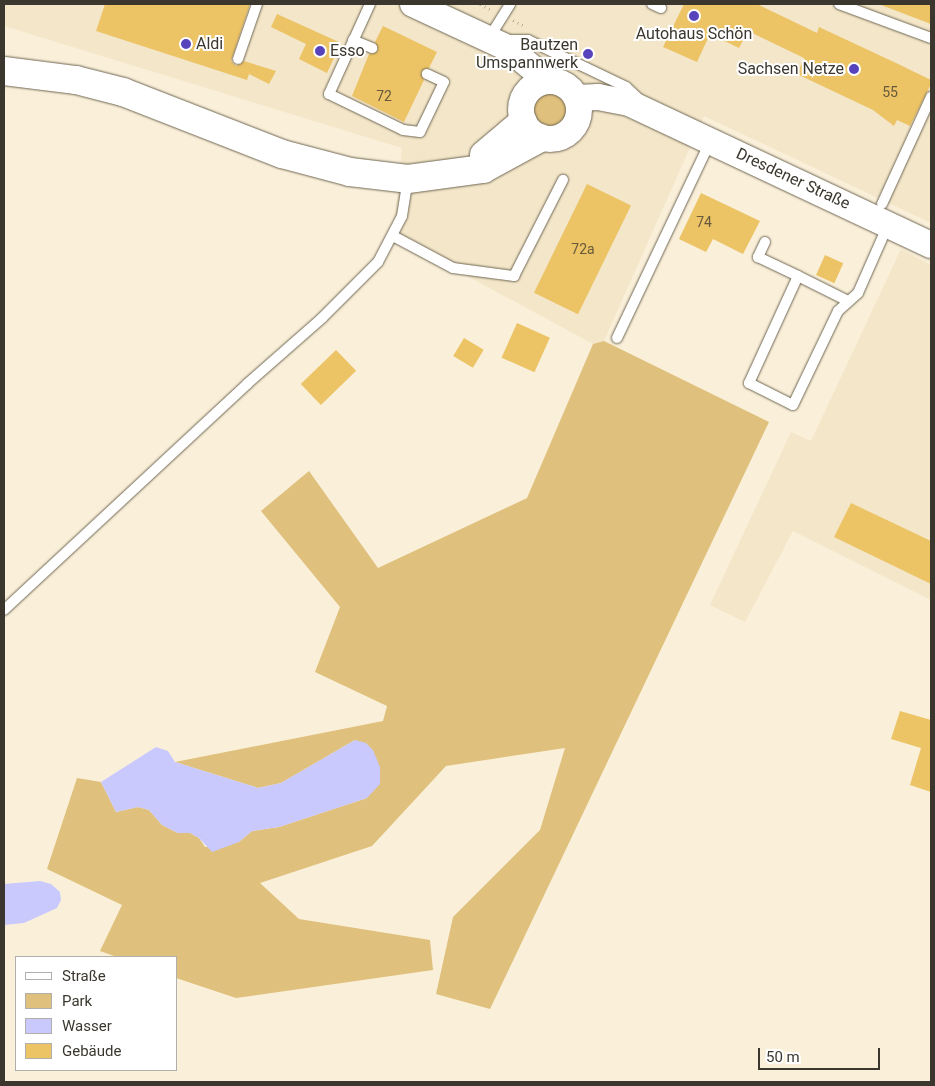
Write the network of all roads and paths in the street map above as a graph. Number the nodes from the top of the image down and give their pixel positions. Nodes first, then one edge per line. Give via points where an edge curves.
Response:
1 (257, 4) edge
2 (370, 4) edge
3 (413, 4) edge
4 (510, 4) edge
5 (839, 4) edge
6 (931, 38) edge
7 (353, 40) junction
8 (488, 40) junction
9 (372, 48) dead end
10 (238, 59) dead end
11 (4, 71) edge
12 (427, 74) dead end
13 (538, 85) junction
14 (931, 97) edge
15 (578, 108) junction
16 (655, 114) junction
17 (531, 130) junction
18 (711, 140) junction
19 (408, 179) junction
20 (563, 180) dead end
21 (885, 214) junction
22 (393, 236) junction
23 (765, 242) dead end
24 (931, 244) edge
25 (798, 276) junction
26 (848, 301) junction
27 (616, 338) dead end
28 (4, 610) edge

1 - 10 lane
2 - 7 lane
3 - 8 main road
4 - 8 lane
5 - 6 lane
7 - 9 lane
7 - 12 lane via 328,94 403,130 420,132 444,82
8 - 13 main road via 519,55
8 - 16 lane via 528,40 626,87
11 - 19 main road via 76,80 123,92 282,154 350,172
13 - 15 main road via 565,85
13 - 17 main road via 521,104
14 - 21 lane via 901,148
15 - 16 main road, Dresdener Straße
15 - 17 main road via 573,129 562,137
16 - 18 main road, Dresdener Straße
17 - 19 main road via 502,142 451,173
18 - 21 main road, Dresdener Straße
18 - 27 lane
19 - 22 lane via 402,216
20 - 22 lane via 514,276 452,268
21 - 24 main road, Dresdener Straße
21 - 26 lane via 858,293
22 - 28 lane via 378,262 322,318
23 - 25 lane via 758,257
25 - 26 lane
25 - 26 lane via 749,383 793,405 838,310

